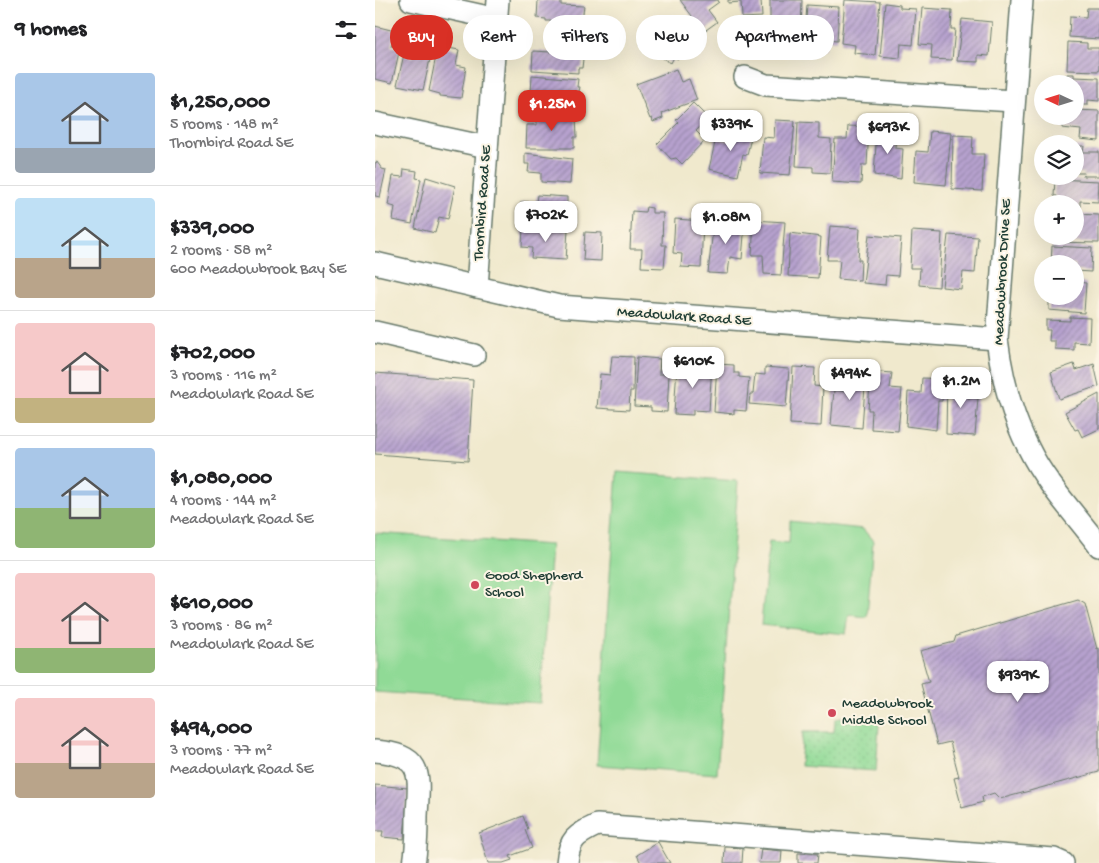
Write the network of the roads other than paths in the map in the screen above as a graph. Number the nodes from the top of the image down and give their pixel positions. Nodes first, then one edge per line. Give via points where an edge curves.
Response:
1 (411, 0) edge
2 (1023, 0) edge
3 (497, 10) edge
4 (745, 77) dead end
5 (1013, 102) junction
6 (375, 123) edge
7 (487, 147) junction
8 (375, 263) edge
9 (477, 287) junction
10 (375, 332) edge
11 (997, 339) junction
12 (474, 355) dead end
13 (1099, 546) edge
14 (375, 751) edge
15 (414, 863) edge
16 (567, 863) edge
17 (1063, 863) edge

1 - 3 street
2 - 5 street, Meadowbrook Drive SE
3 - 7 street, Thornbird Road SE
4 - 5 street via 766,85
5 - 11 street, Meadowbrook Drive SE
6 - 7 street
7 - 9 street, Thornbird Road SE
8 - 9 street, Meadowlark Road SE
9 - 11 street, Meadowlark Road SE via 559,306
10 - 12 street
11 - 13 street, Meadowbrook Drive SE via 1002,378 1013,414 1030,451
14 - 15 street via 393,752 410,761 419,775
16 - 17 street via 568,847 580,833 597,825 1054,859

